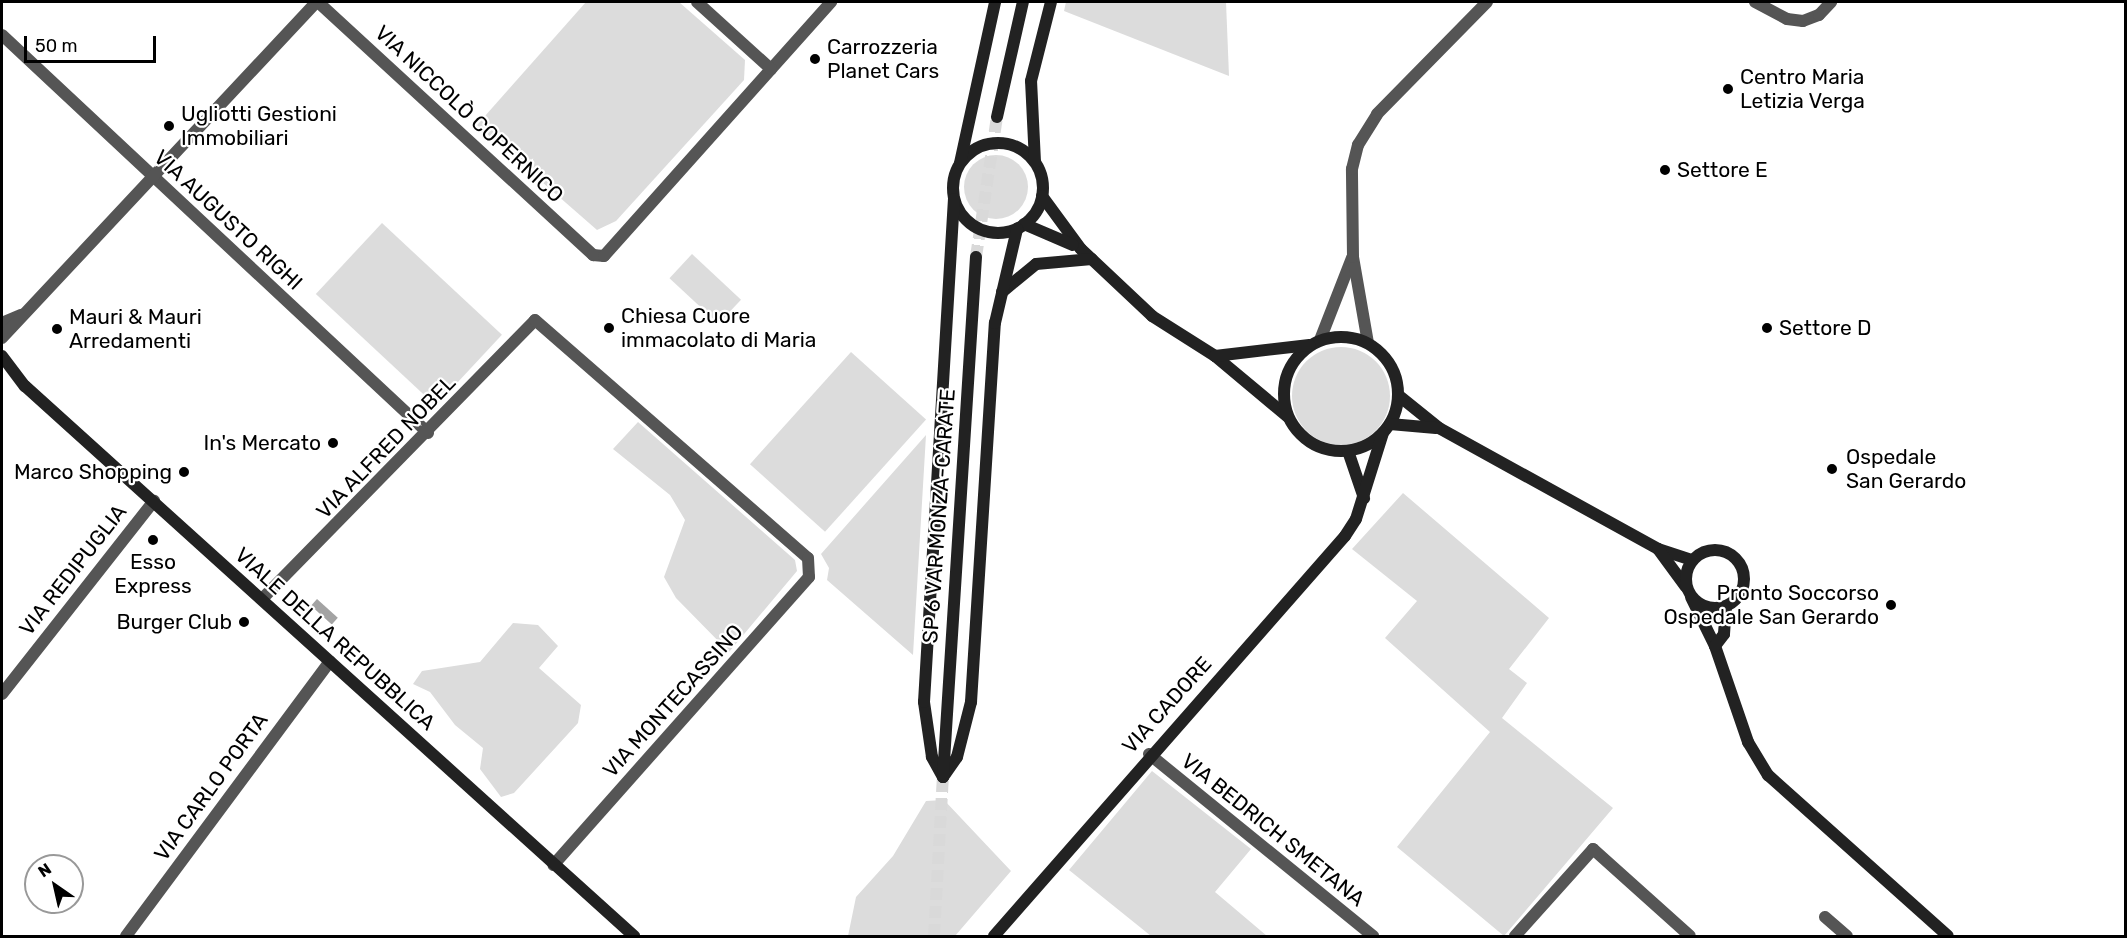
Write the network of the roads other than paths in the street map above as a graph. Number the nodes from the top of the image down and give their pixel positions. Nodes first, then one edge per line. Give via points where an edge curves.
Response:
1 (317, 2) edge
2 (697, 2) edge
3 (831, 2) edge
4 (995, 2) edge
5 (1023, 2) edge
6 (1051, 2) edge
7 (1487, 2) edge
8 (1755, 2) edge
9 (1831, 2) edge
10 (2, 35) edge
11 (771, 69) junction
12 (997, 117) tunnel mouth
13 (1035, 162) junction
14 (960, 164) junction
15 (151, 175) junction
16 (1042, 196) junction
17 (954, 199) junction
18 (1021, 226) junction
19 (1081, 249) junction
20 (976, 257) tunnel mouth
21 (1353, 257) junction
22 (1092, 259) junction
23 (1002, 292) junction
24 (25, 313) junction
25 (2, 323) edge
26 (2, 338) edge
27 (1317, 342) junction
28 (1368, 343) junction
29 (2, 356) edge
30 (1215, 356) junction
31 (2, 371) edge
32 (25, 386) junction
33 (1398, 395) junction
34 (1288, 417) junction
35 (1386, 428) junction
36 (1439, 428) junction
37 (428, 432) junction
38 (1348, 451) junction
39 (1364, 498) junction
40 (154, 501) junction
41 (1658, 549) junction
42 (808, 558) joint
43 (1692, 561) junction
44 (1688, 592) junction
45 (262, 599) junction
46 (1726, 607) junction
47 (1715, 646) junction
48 (330, 661) junction
49 (2, 693) edge
50 (1149, 754) junction
51 (943, 777) junction
52 (553, 865) junction
53 (1825, 917) dead end
54 (616, 923) junction
55 (126, 936) edge
56 (628, 936) edge
57 (634, 936) edge
58 (994, 936) edge
59 (1373, 936) edge
60 (1515, 936) edge
61 (1690, 936) edge
62 (1847, 936) edge
63 (1948, 936) edge

1 - 11 street, VIA NICCOLÒ COPERNICO via 593,255 612,248
1 - 15 street
2 - 11 street
3 - 11 street
4 - 14 street
5 - 12 street
6 - 13 street via 1031,81
7 - 21 street via 1377,114 1358,146 1352,169
8 - 9 street via 1787,19 1803,21 1819,15
10 - 15 street, VIA AUGUSTO RIGHI
13 - 14 street via 1018,147 997,142 976,148
13 - 16 street
14 - 17 street
15 - 24 street
15 - 37 street, VIA AUGUSTO RIGHI
16 - 18 street
16 - 19 street
17 - 18 street via 965,219 984,231
17 - 51 street via 924,702 932,757
18 - 19 street
18 - 23 street
19 - 22 street
20 - 51 street, SP 6 VAR MONZA-CARATE
21 - 27 street
21 - 28 street
22 - 23 street via 1036,264
22 - 30 street via 1175,335
23 - 51 street via 971,702 957,758
24 - 25 street
24 - 26 street
27 - 28 street via 1345,336
27 - 30 street
27 - 34 street via 1286,376
28 - 33 street via 1390,365
29 - 32 street, VIALE DELLA REPUBBLICA
30 - 34 street
31 - 32 street, VIALE DELLA REPUBBLICA
32 - 40 street, VIALE DELLA REPUBBLICA
33 - 35 street, VIA CADORE
33 - 36 street
34 - 38 street via 1312,444
35 - 36 street
35 - 38 street
35 - 39 street, VIA CADORE
36 - 41 street
37 - 42 street, VIA ALFRED NOBEL via 535,320
37 - 45 street, VIA ALFRED NOBEL
38 - 39 street
39 - 50 street, VIA CADORE via 1345,536
40 - 45 street, VIALE DELLA REPUBBLICA
40 - 49 street, VIA REDIPUGLIA
41 - 43 street
41 - 44 street
42 - 52 street, VIA MONTECASSINO via 809,577
43 - 44 street
43 - 46 street via 1712,550 1737,560 1744,584
44 - 46 street via 1706,608
44 - 47 street
45 - 48 street, VIALE DELLA REPUBBLICA
46 - 47 street via 1724,634
47 - 63 street via 1748,742 1768,775
48 - 52 street, VIALE DELLA REPUBBLICA
48 - 55 street, VIA CARLO PORTA
50 - 58 street, VIA CADORE
50 - 59 street, VIA BEDRICH SMETANA
52 - 54 street, VIALE DELLA REPUBBLICA
53 - 62 street
54 - 56 street, VIALE DELLA REPUBBLICA
54 - 57 street, VIALE DELLA REPUBBLICA
60 - 61 street via 1593,849

